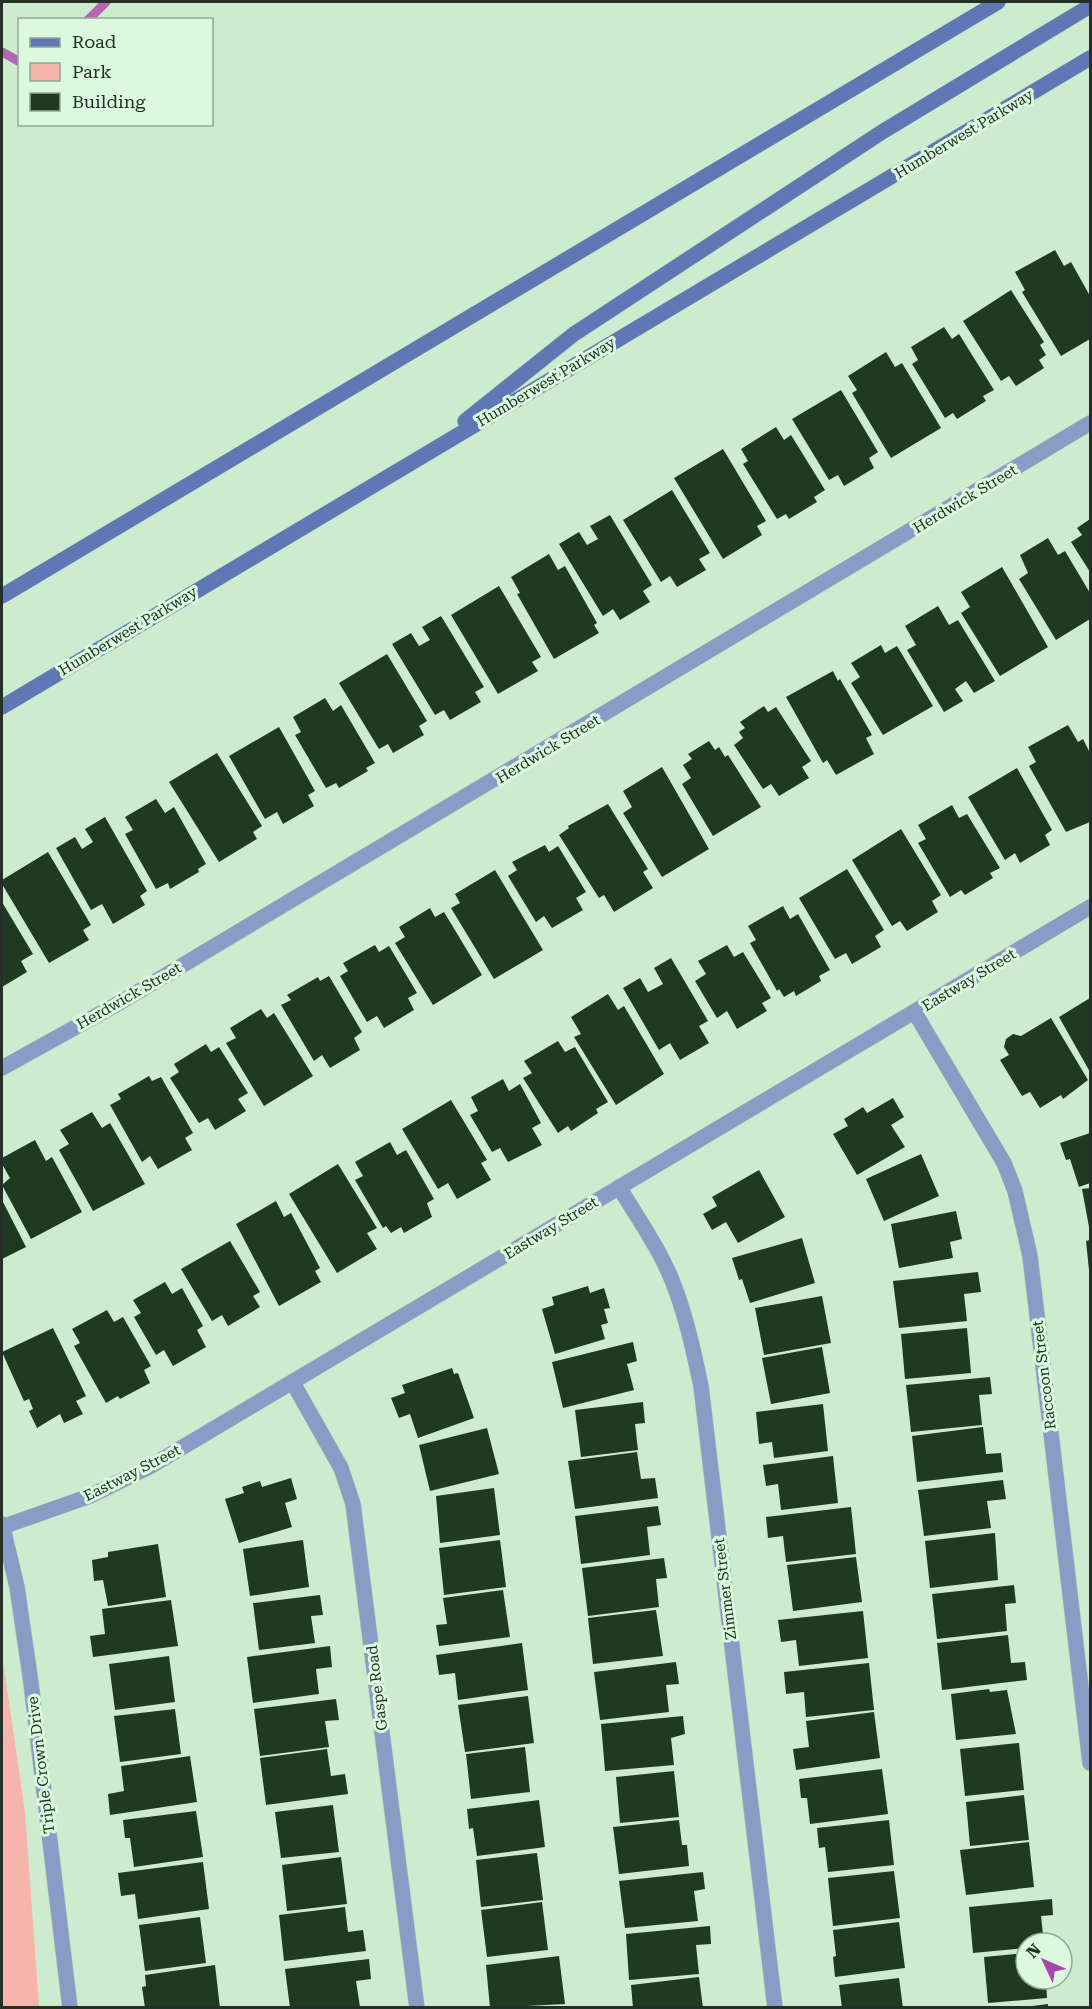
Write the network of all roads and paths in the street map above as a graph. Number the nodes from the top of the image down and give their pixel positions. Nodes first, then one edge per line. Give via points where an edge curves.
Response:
1 (998, 2) edge
2 (1090, 6) edge
3 (1090, 58) edge
4 (1090, 423) edge
5 (418, 459) junction
6 (2, 596) edge
7 (2, 707) edge
8 (1090, 907) edge
9 (915, 1013) junction
10 (2, 1068) edge
11 (619, 1187) junction
12 (293, 1383) junction
13 (2, 1526) edge
14 (1090, 1763) edge
15 (70, 2007) edge
16 (417, 2007) edge
17 (775, 2007) edge

1 - 6 main road
2 - 5 main road via 882,132 574,334
3 - 5 main road, Humberwest Parkway
4 - 10 street, Herdwick Street via 152,984
5 - 7 main road, Humberwest Parkway
8 - 9 street, Eastway Street
9 - 11 street, Eastway Street
9 - 14 street, Raccoon Street via 987,1129 1015,1191 1030,1256
11 - 12 street, Eastway Street
11 - 17 street, Zimmer Street via 675,1287 701,1386
12 - 13 street, Eastway Street via 151,1466 100,1491
12 - 16 street, Gaspe Road via 341,1468 353,1504
13 - 15 street, Triple Crown Drive via 17,1587 31,1683

